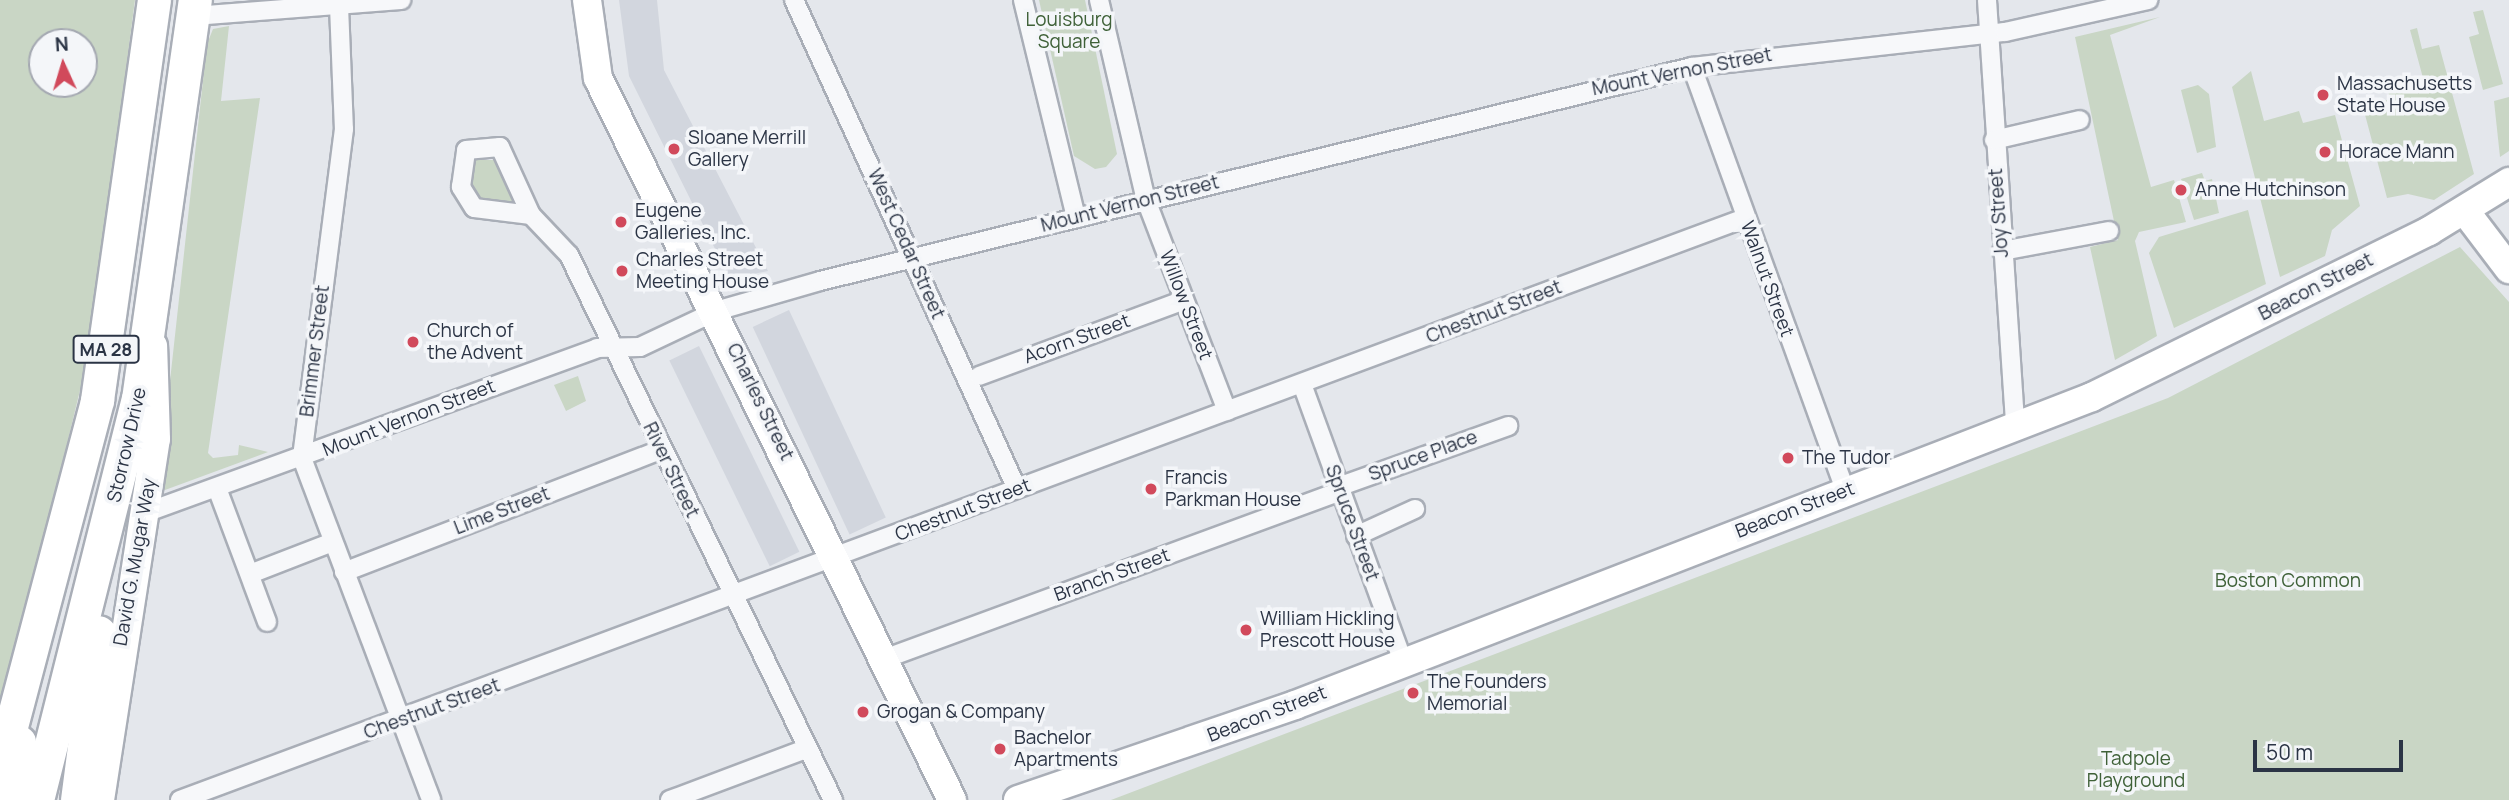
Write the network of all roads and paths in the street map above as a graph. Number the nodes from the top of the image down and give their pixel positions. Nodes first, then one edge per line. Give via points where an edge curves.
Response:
1 (154, 0) edge
2 (401, 0) edge
3 (587, 0) edge
4 (794, 0) edge
5 (1023, 0) edge
6 (1099, 0) edge
7 (1987, 0) edge
8 (2148, 0) edge
9 (339, 6) junction
10 (194, 8) edge
11 (1989, 33) junction
12 (1692, 66) junction
13 (2080, 120) dead end
14 (1994, 141) junction
15 (2509, 182) edge
16 (1146, 200) junction
17 (2465, 211) junction
18 (531, 215) junction
19 (1076, 217) junction
20 (1745, 218) junction
21 (2109, 231) dead end
22 (2001, 251) junction
23 (912, 259) junction
24 (2509, 270) edge
25 (1176, 303) dead end
26 (716, 311) junction
27 (150, 324) junction
28 (612, 347) junction
29 (979, 376) dead end
30 (1302, 384) junction
31 (1227, 411) junction
32 (1508, 426) dead end
33 (2014, 427) junction
34 (660, 450) junction
35 (302, 458) junction
36 (217, 488) junction
37 (1017, 489) junction
38 (1339, 489) junction
39 (1845, 490) junction
40 (1415, 509) dead end
41 (142, 514) junction
42 (107, 531) junction
43 (1356, 536) junction
44 (333, 542) junction
45 (835, 558) junction
46 (344, 572) junction
47 (250, 575) junction
48 (734, 598) junction
49 (267, 622) dead end
50 (884, 659) junction
51 (1403, 660) junction
52 (23, 691) junction
53 (401, 720) junction
54 (806, 750) junction
55 (0, 768) edge
56 (1052, 795) edge
57 (9, 800) edge
58 (37, 800) edge
59 (77, 800) edge
60 (100, 800) edge
61 (180, 800) edge
62 (431, 800) edge
63 (670, 800) edge
64 (833, 800) edge
65 (951, 800) edge
66 (1018, 800) edge

1 - 52 highway, Storrow Drive / MA 28 via 101,379
2 - 9 street
3 - 26 main road, Charles Street via 598,78
4 - 23 street, West Cedar Street
5 - 19 street
6 - 16 street
7 - 11 street, Joy Street
8 - 11 street, Mount Vernon Street
9 - 10 street
9 - 35 street, Brimmer Street via 344,129
10 - 27 highway, Storrow Drive / MA 28
11 - 12 street, Mount Vernon Street
11 - 14 street, Joy Street
12 - 16 street, Mount Vernon Street
12 - 20 street, Walnut Street
13 - 14 street
14 - 22 street, Joy Street
15 - 17 main road, Beacon Street
16 - 19 street, Mount Vernon Street
16 - 31 street, Willow Street
17 - 24 main road
17 - 33 main road, Beacon Street via 2132,380
18 - 18 street, River Street via 474,208 461,187 466,150 500,147
18 - 28 street, River Street via 569,255
19 - 23 street, Mount Vernon Street
20 - 30 street, Chestnut Street
20 - 39 street, Walnut Street
21 - 22 street
22 - 33 street, Joy Street
23 - 26 street, Mount Vernon Street
23 - 37 street, West Cedar Street
25 - 29 street, Acorn Street
26 - 28 street, Mount Vernon Street via 640,347
26 - 45 main road, Charles Street
27 - 41 main road, David G. Mugar Way / MA 28 via 158,414
27 - 42 highway, Storrow Drive
28 - 34 street, River Street
28 - 35 street, Mount Vernon Street
30 - 31 street, Chestnut Street
30 - 38 street, Spruce Street
31 - 37 street, Chestnut Street
32 - 38 street, Spruce Place
33 - 39 main road, Beacon Street
34 - 46 street, Lime Street
34 - 48 street, River Street
35 - 36 street, Mount Vernon Street
35 - 44 street, Brimmer Street
36 - 41 street, Mount Vernon Street
36 - 47 street
37 - 45 street, Chestnut Street
38 - 43 street, Spruce Street
38 - 50 street, Branch Street
39 - 51 main road, Beacon Street
40 - 43 street
41 - 60 main road, David G. Mugar Way / MA 28
42 - 58 highway, Storrow Drive
42 - 59 highway
43 - 51 street, Spruce Street
44 - 46 street, Brimmer Street
44 - 47 street
45 - 48 street, Chestnut Street
45 - 50 main road, Charles Street
46 - 53 street, Brimmer Street
47 - 49 street
48 - 53 street, Chestnut Street
48 - 54 street, River Street
50 - 65 main road, Charles Street
51 - 56 main road, Beacon Street
52 - 55 highway, Storrow Drive
52 - 57 highway, MA 28
53 - 61 street, Chestnut Street
53 - 62 street, Brimmer Street
54 - 63 street
54 - 64 street, River Street
56 - 66 main road, Beacon Street

